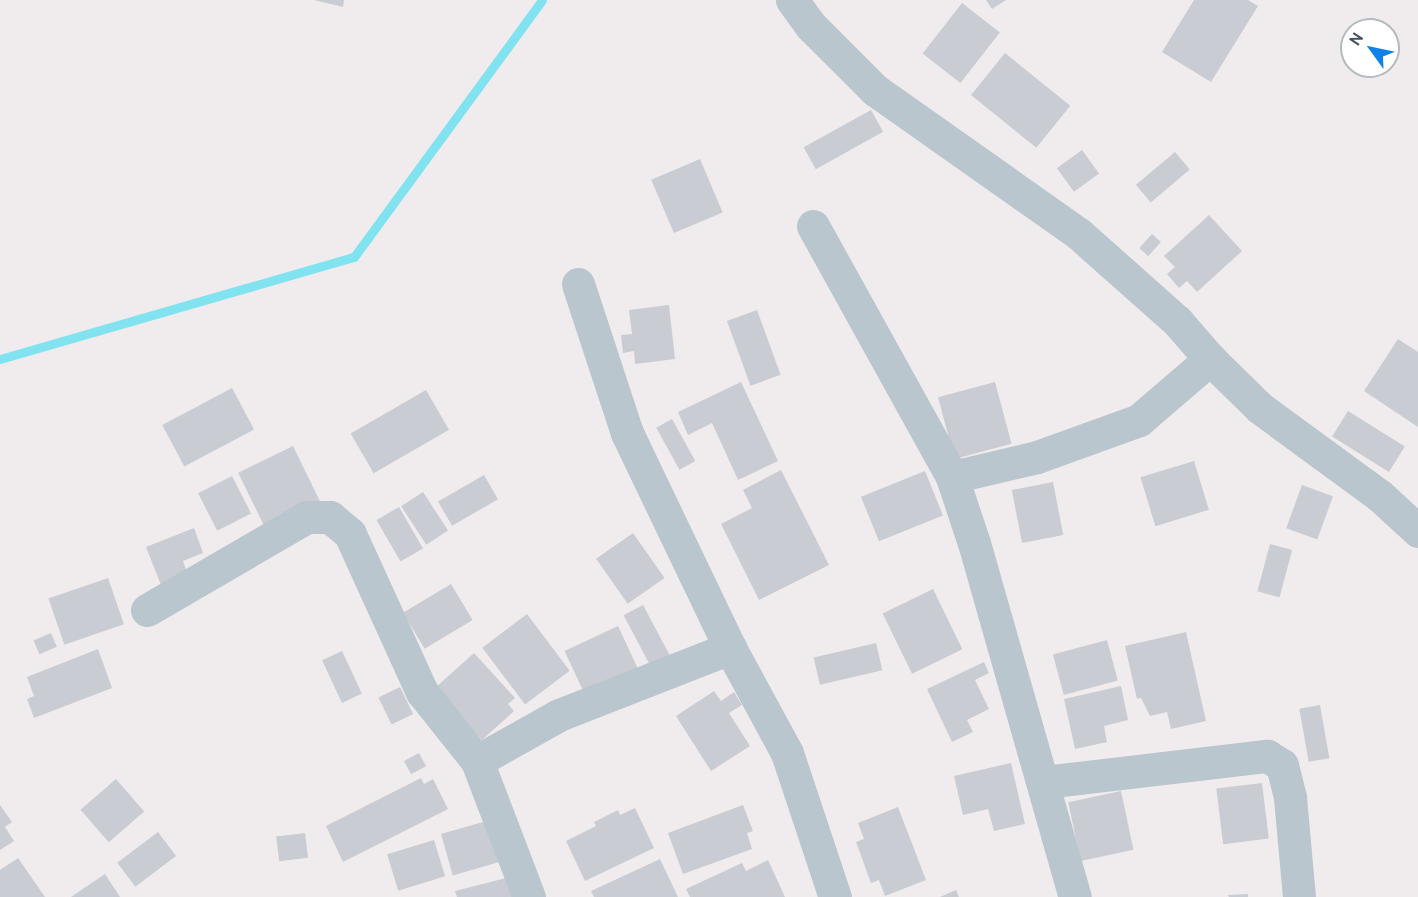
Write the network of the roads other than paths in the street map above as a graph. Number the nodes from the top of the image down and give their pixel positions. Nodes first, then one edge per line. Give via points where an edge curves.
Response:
1 (792, 0) edge
2 (813, 226) dead end
3 (578, 284) dead end
4 (1210, 359) junction
5 (952, 477) junction
6 (1418, 531) edge
7 (147, 610) dead end
8 (730, 648) junction
9 (477, 762) junction
10 (1044, 782) junction
11 (529, 897) edge
12 (835, 897) edge
13 (1075, 897) edge
14 (1299, 897) edge

1 - 4 street via 811,26 875,90 1079,234 1178,321
2 - 5 street
3 - 8 street via 627,433
4 - 5 street via 1138,420 1036,457
4 - 6 street via 1260,408 1379,495
5 - 10 street
7 - 9 street via 307,517 330,517 350,534 422,692
8 - 9 street via 559,715
8 - 12 street via 787,753
9 - 11 street
10 - 13 street
10 - 14 street via 1267,756 1282,765 1287,787

